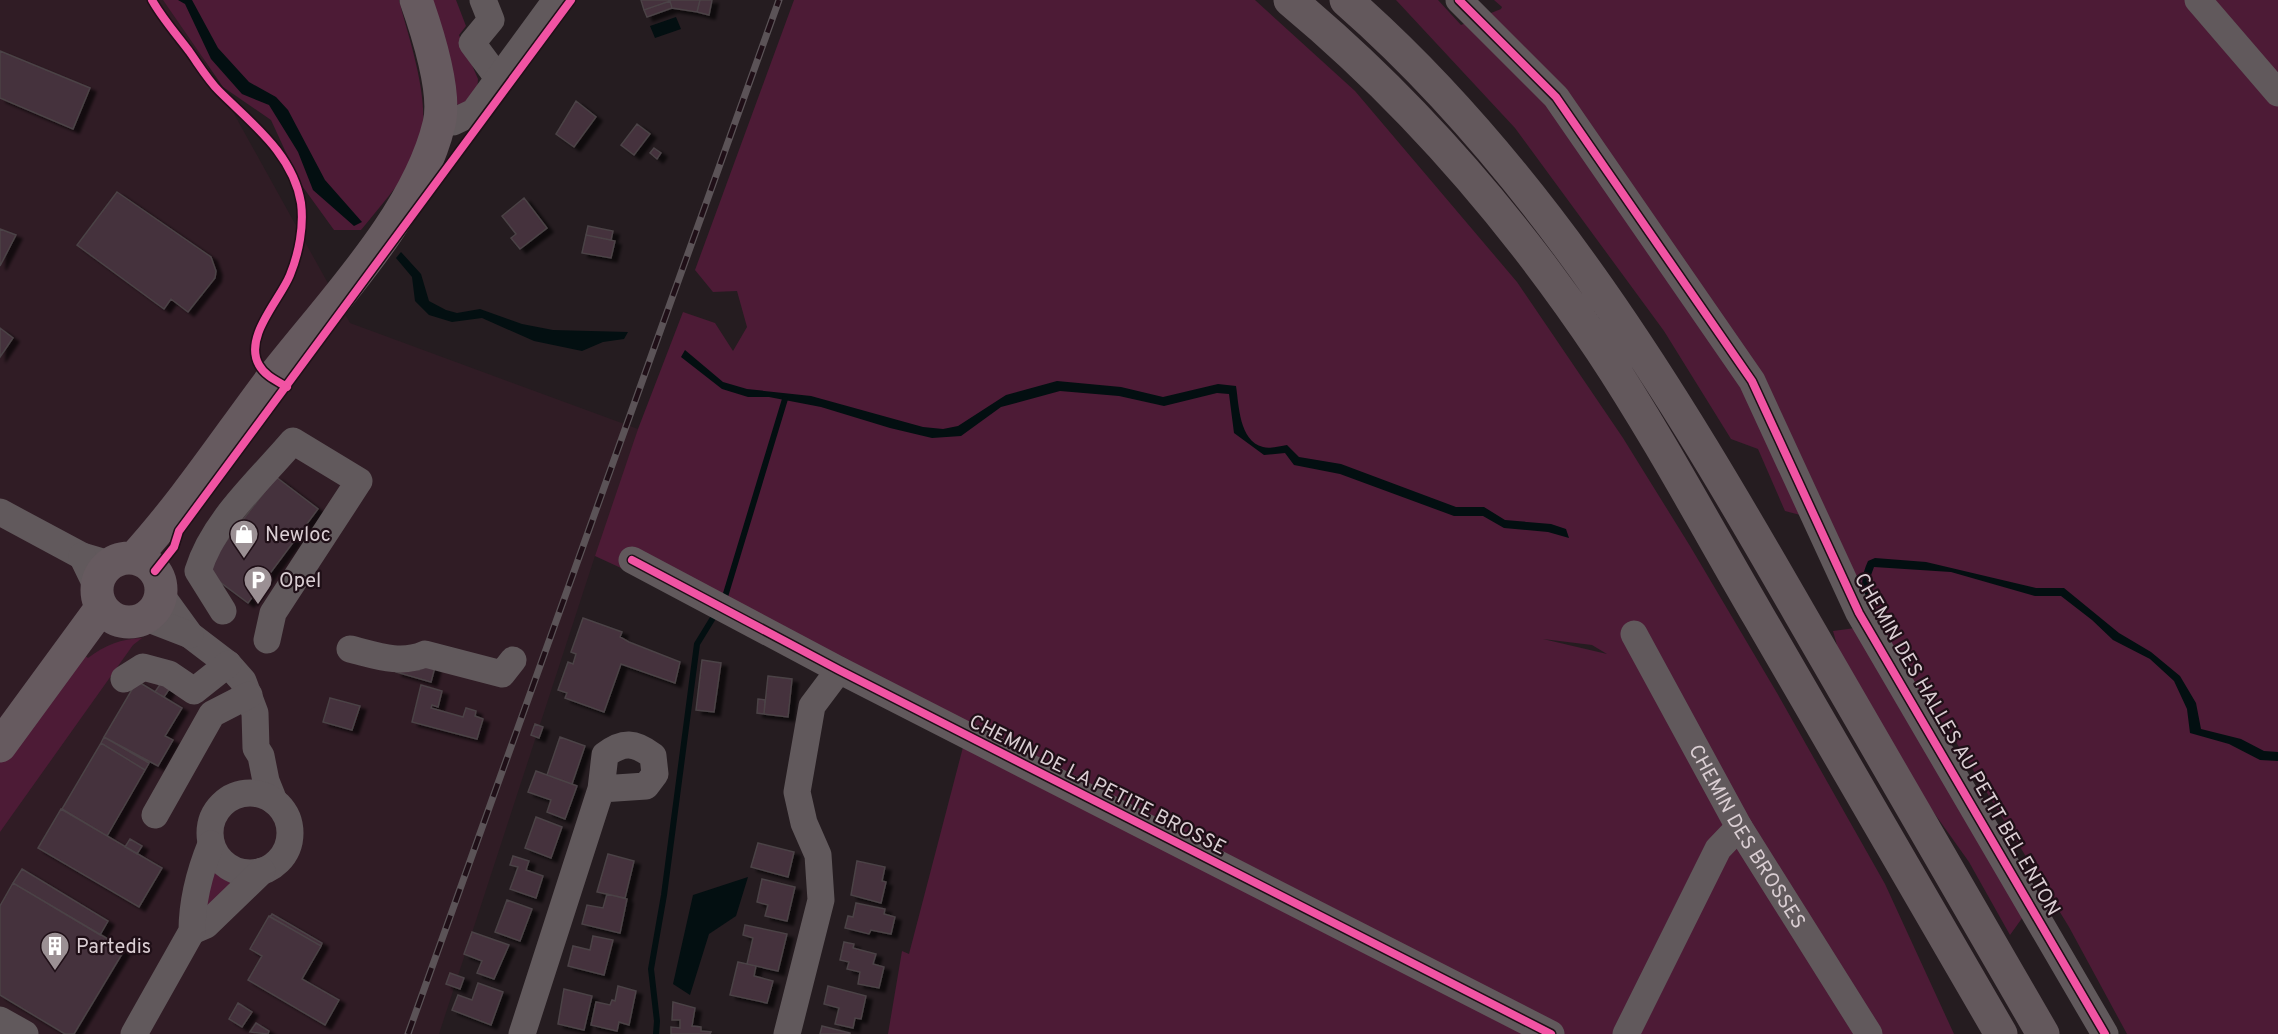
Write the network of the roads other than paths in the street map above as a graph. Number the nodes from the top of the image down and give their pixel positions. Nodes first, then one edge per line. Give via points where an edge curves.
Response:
1 (416, 0) edge
2 (483, 0) edge
3 (556, 0) edge
4 (1290, 0) edge
5 (1346, 0) edge
6 (1459, 0) edge
7 (2198, 0) edge
8 (498, 78) junction
9 (2278, 93) edge
10 (440, 122) junction
11 (0, 512) edge
12 (632, 560) dead end
13 (123, 586) junction
14 (223, 611) dead end
15 (1634, 634) dead end
16 (267, 640) dead end
17 (350, 649) dead end
18 (513, 660) dead end
19 (228, 664) junction
20 (838, 670) junction
21 (124, 679) dead end
22 (249, 695) junction
23 (0, 746) edge
24 (256, 748) junction
25 (601, 789) dead end
26 (234, 796) junction
27 (274, 801) junction
28 (155, 814) dead end
29 (1739, 826) junction
30 (212, 844) junction
31 (262, 871) junction
32 (192, 931) junction
33 (0, 1020) edge
34 (25, 1034) edge
35 (134, 1034) edge
36 (522, 1034) edge
37 (787, 1034) edge
38 (1551, 1034) edge
39 (1626, 1034) edge
40 (1869, 1034) edge
41 (2001, 1034) edge
42 (2043, 1034) edge
43 (2105, 1034) edge

1 - 10 main road via 434,58
2 - 8 street via 491,20 472,43
3 - 8 street
4 - 41 highway via 1357,59 1462,168 1600,350 1678,477
5 - 42 highway via 1477,131 1617,311 1719,473
6 - 43 street, CHEMIN DES HALLES AU PETIT BEL ENTON via 1556,97 1752,381 1859,613
7 - 9 street
8 - 10 street via 474,112 453,122
10 - 13 main road via 422,175 372,252 272,379
11 - 13 street
12 - 20 street, CHEMIN DE LA PETITE BROSSE
13 - 19 street
13 - 23 main road via 76,642
14 - 16 street via 198,571 204,553 231,514 293,441 359,481 273,613
15 - 29 street, CHEMIN DES BROSSES
17 - 18 street via 399,660 412,660 424,654 502,674
19 - 21 street via 194,691 169,674 143,667
19 - 22 street
20 - 37 street via 812,706 797,792 804,823 819,855 821,900
20 - 38 street, CHEMIN DE LA PETITE BROSSE
22 - 24 street via 255,713
22 - 28 street via 212,714
24 - 26 street via 249,756
24 - 27 street
25 - 36 street
26 - 27 street via 255,793
26 - 30 street via 213,816
27 - 31 street via 288,818 290,840 280,859
29 - 39 street via 1718,849
29 - 40 street, CHEMIN DES BROSSES
30 - 31 street via 219,858 231,868 246,873
30 - 32 street via 192,913
31 - 32 street via 206,925
32 - 35 street
33 - 34 street

